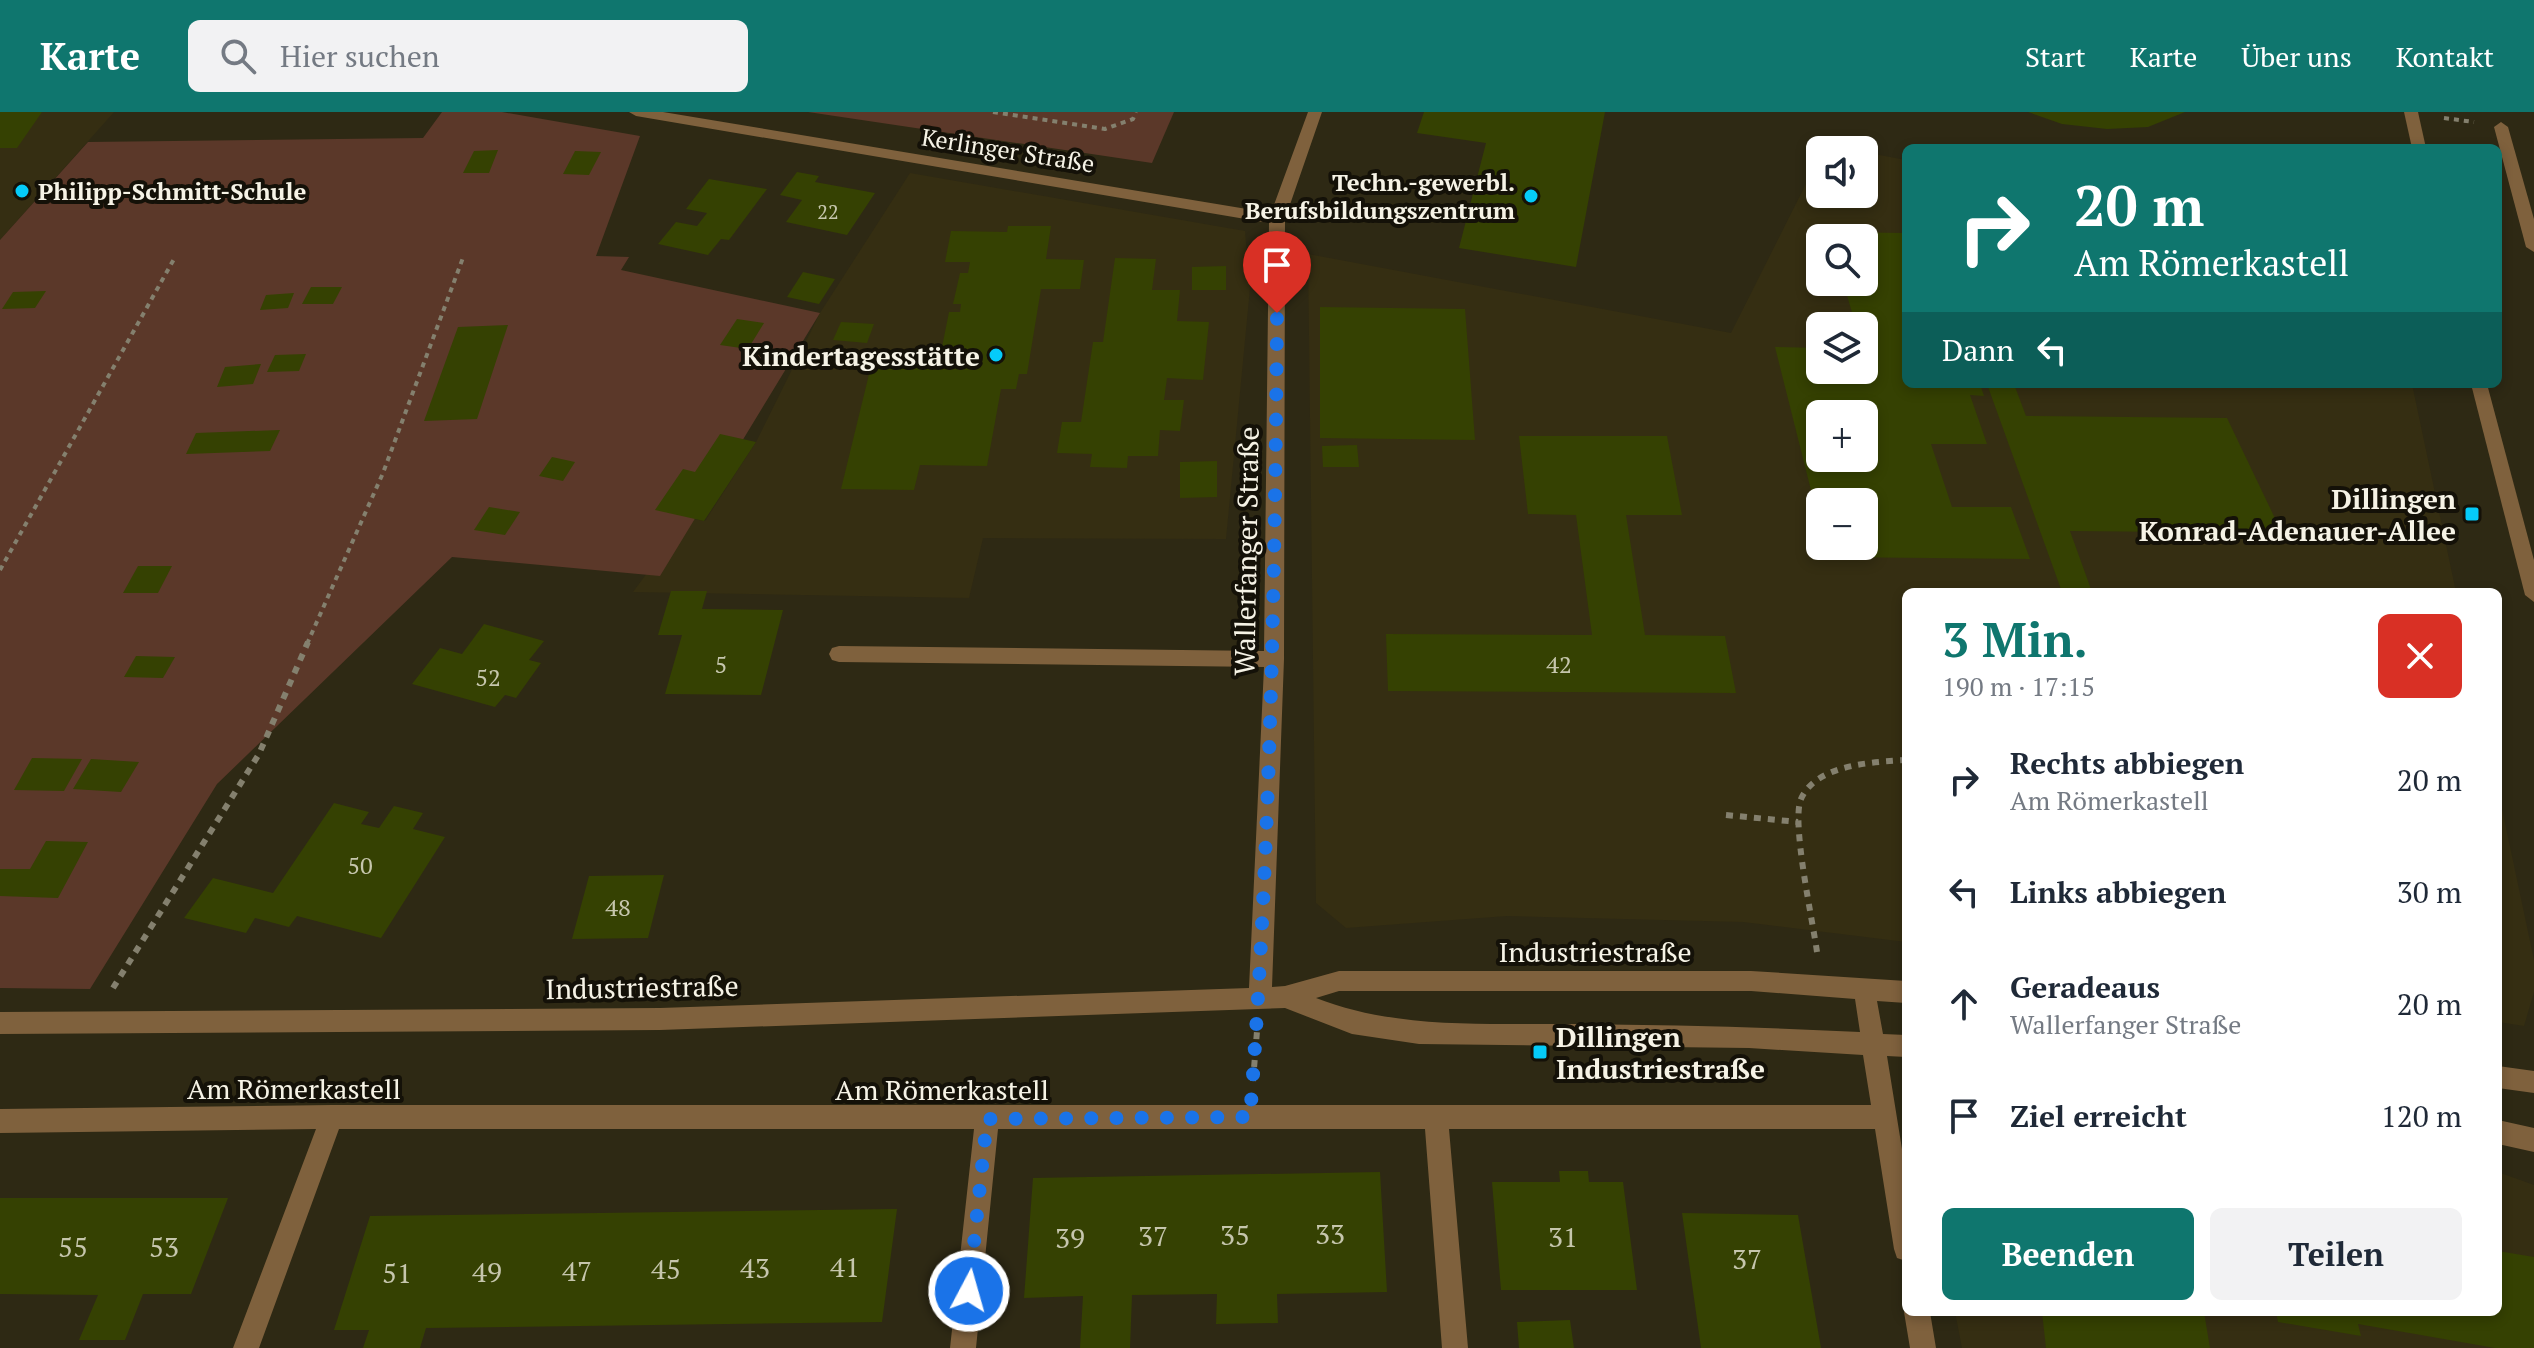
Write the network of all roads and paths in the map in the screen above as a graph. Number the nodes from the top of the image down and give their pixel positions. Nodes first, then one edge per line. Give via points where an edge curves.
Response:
1 (636, 112) edge
2 (993, 112) edge
3 (1136, 112) edge
4 (1315, 112) edge
5 (2411, 112) edge
6 (2501, 127) joint
7 (2418, 144) edge
8 (1277, 219) junction
9 (2530, 222) edge
10 (2534, 247) edge
11 (464, 255) dead end
12 (174, 259) dead end
13 (2480, 388) edge
14 (0, 570) edge
15 (2534, 595) edge
16 (839, 654) dead end
17 (1274, 659) junction
18 (1902, 760) edge
19 (1726, 815) dead end
20 (1798, 822) junction
21 (1822, 984) junction
22 (1864, 987) junction
23 (1902, 992) edge
24 (1260, 997) junction
25 (1285, 997) junction
26 (91, 1022) junction
27 (0, 1023) edge
28 (1872, 1042) junction
29 (1902, 1046) edge
30 (2502, 1078) edge
31 (2534, 1082) edge
32 (332, 1117) junction
33 (1250, 1117) junction
34 (1436, 1117) junction
35 (1884, 1117) junction
36 (987, 1119) junction
37 (0, 1121) edge
38 (2502, 1133) edge
39 (2534, 1140) edge
40 (1902, 1225) edge
41 (1918, 1316) edge
42 (246, 1348) edge
43 (963, 1348) edge
44 (1455, 1348) edge
45 (1923, 1348) edge

1 - 8 street, Kerlinger Straße
2 - 3 path via 1105,129 1133,119
4 - 8 street, Wallerfanger Straße
5 - 6 path
5 - 7 street
6 - 9 street
8 - 17 street, Wallerfanger Straße
9 - 10 street
11 - 26 path via 383,473 259,754
12 - 14 path
13 - 15 street
16 - 17 street
17 - 24 street, Wallerfanger Straße
18 - 20 path via 1854,763 1823,777 1801,798
19 - 20 path
20 - 21 path
21 - 22 street, Industriestraße
21 - 25 street, Industriestraße via 1339,981
22 - 23 street, Industriestraße
22 - 28 street
24 - 25 street, Industriestraße
24 - 26 street, Industriestraße via 660,1019
24 - 33 path
25 - 28 street, Industriestraße via 1352,1023 1419,1033
26 - 27 street, Industriestraße
28 - 29 street, Industriestraße
28 - 35 street
30 - 31 street
32 - 36 street, Am Römerkastell
32 - 37 street, Am Römerkastell
32 - 42 street
33 - 34 street, Am Römerkastell
33 - 36 street, Am Römerkastell
34 - 35 street, Am Römerkastell
34 - 44 street
35 - 40 street
36 - 43 street
38 - 39 street
41 - 45 street

